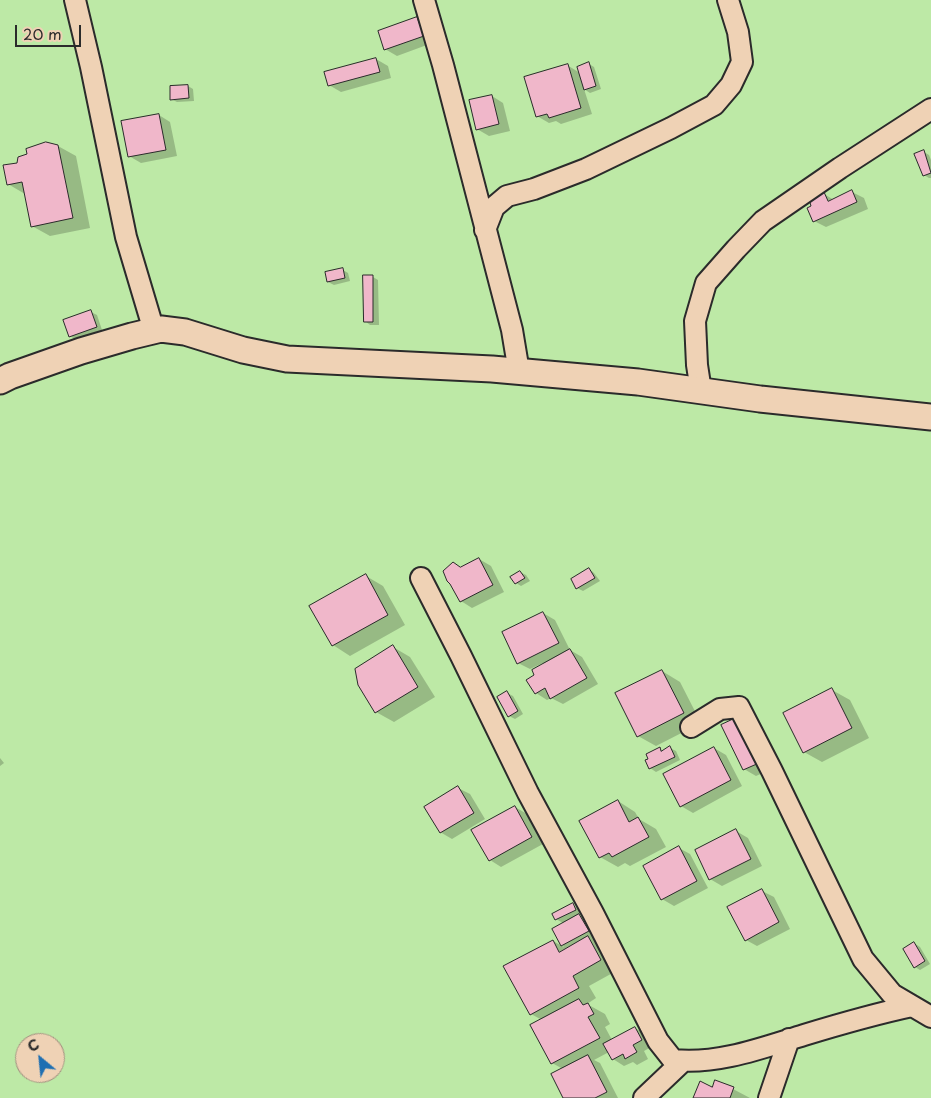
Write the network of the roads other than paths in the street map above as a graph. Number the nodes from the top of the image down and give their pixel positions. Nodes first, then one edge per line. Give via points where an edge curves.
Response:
1 (75, 0) edge
2 (424, 0) edge
3 (728, 0) edge
4 (931, 109) edge
5 (485, 230) junction
6 (154, 331) junction
7 (519, 372) junction
8 (0, 381) edge
9 (701, 391) junction
10 (931, 417) edge
11 (421, 578) dead end
12 (691, 726) dead end
13 (912, 1006) junction
14 (931, 1017) edge
15 (789, 1040) junction
16 (682, 1061) junction
17 (644, 1098) edge
18 (769, 1098) edge

1 - 6 street via 92,67 126,237
2 - 5 street
3 - 5 street via 738,32 742,62 731,85 714,105 586,169 507,196 494,207
4 - 9 street via 763,221 706,283 695,321
5 - 7 street via 512,330
6 - 7 street via 185,332 243,350 287,359
6 - 8 street via 81,351
7 - 9 street
9 - 10 street
11 - 16 street via 528,793 658,1041 673,1060
12 - 13 street via 720,709 739,707 864,959 892,994
13 - 14 street
13 - 15 street via 868,1015
15 - 16 street via 694,1062
15 - 18 street
16 - 17 street

